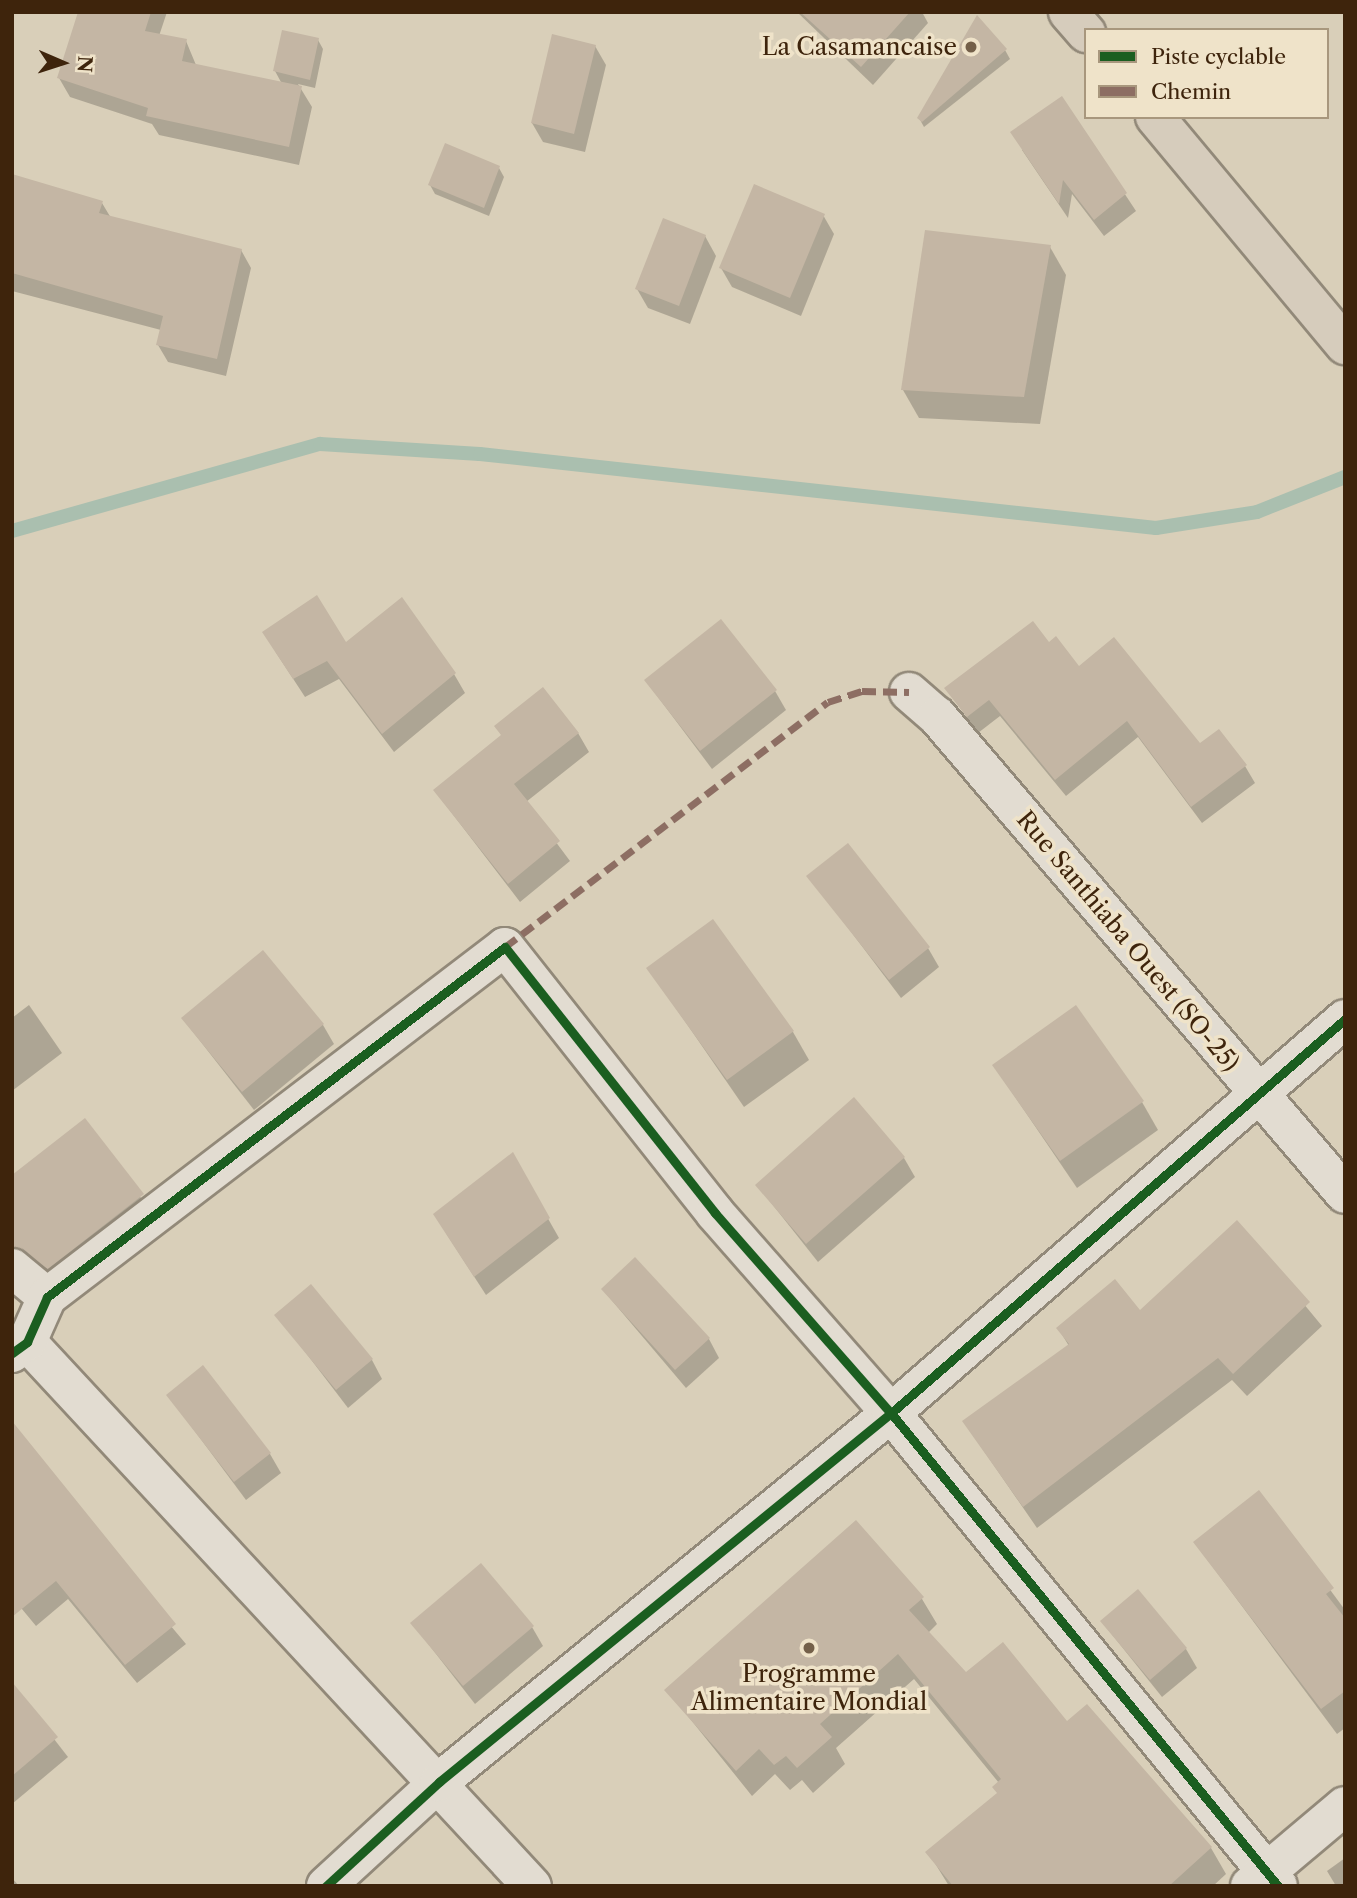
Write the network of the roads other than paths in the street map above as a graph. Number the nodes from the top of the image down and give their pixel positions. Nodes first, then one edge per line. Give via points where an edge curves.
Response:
1 (1068, 12) edge
2 (1084, 31) edge
3 (1157, 119) edge
4 (1345, 345) edge
5 (909, 692) dead end
6 (1345, 1019) edge
7 (1256, 1092) junction
8 (1345, 1194) edge
9 (12, 1268) edge
10 (47, 1297) junction
11 (19, 1347) edge
12 (891, 1413) junction
13 (439, 1782) junction
14 (1345, 1806) edge
15 (1264, 1881) edge
16 (326, 1886) edge
17 (532, 1886) edge

1 - 2 main road
3 - 4 main road
5 - 7 street, Rue Santhiaba Ouest (SO-25) via 937,716
6 - 7 street
7 - 8 street, Rue Santhiaba Ouest (SO-25)
7 - 12 street
9 - 10 street
10 - 11 street
10 - 12 street via 505,947 715,1213
11 - 13 street
12 - 13 street
12 - 15 street
13 - 16 street
13 - 17 street
14 - 15 street

